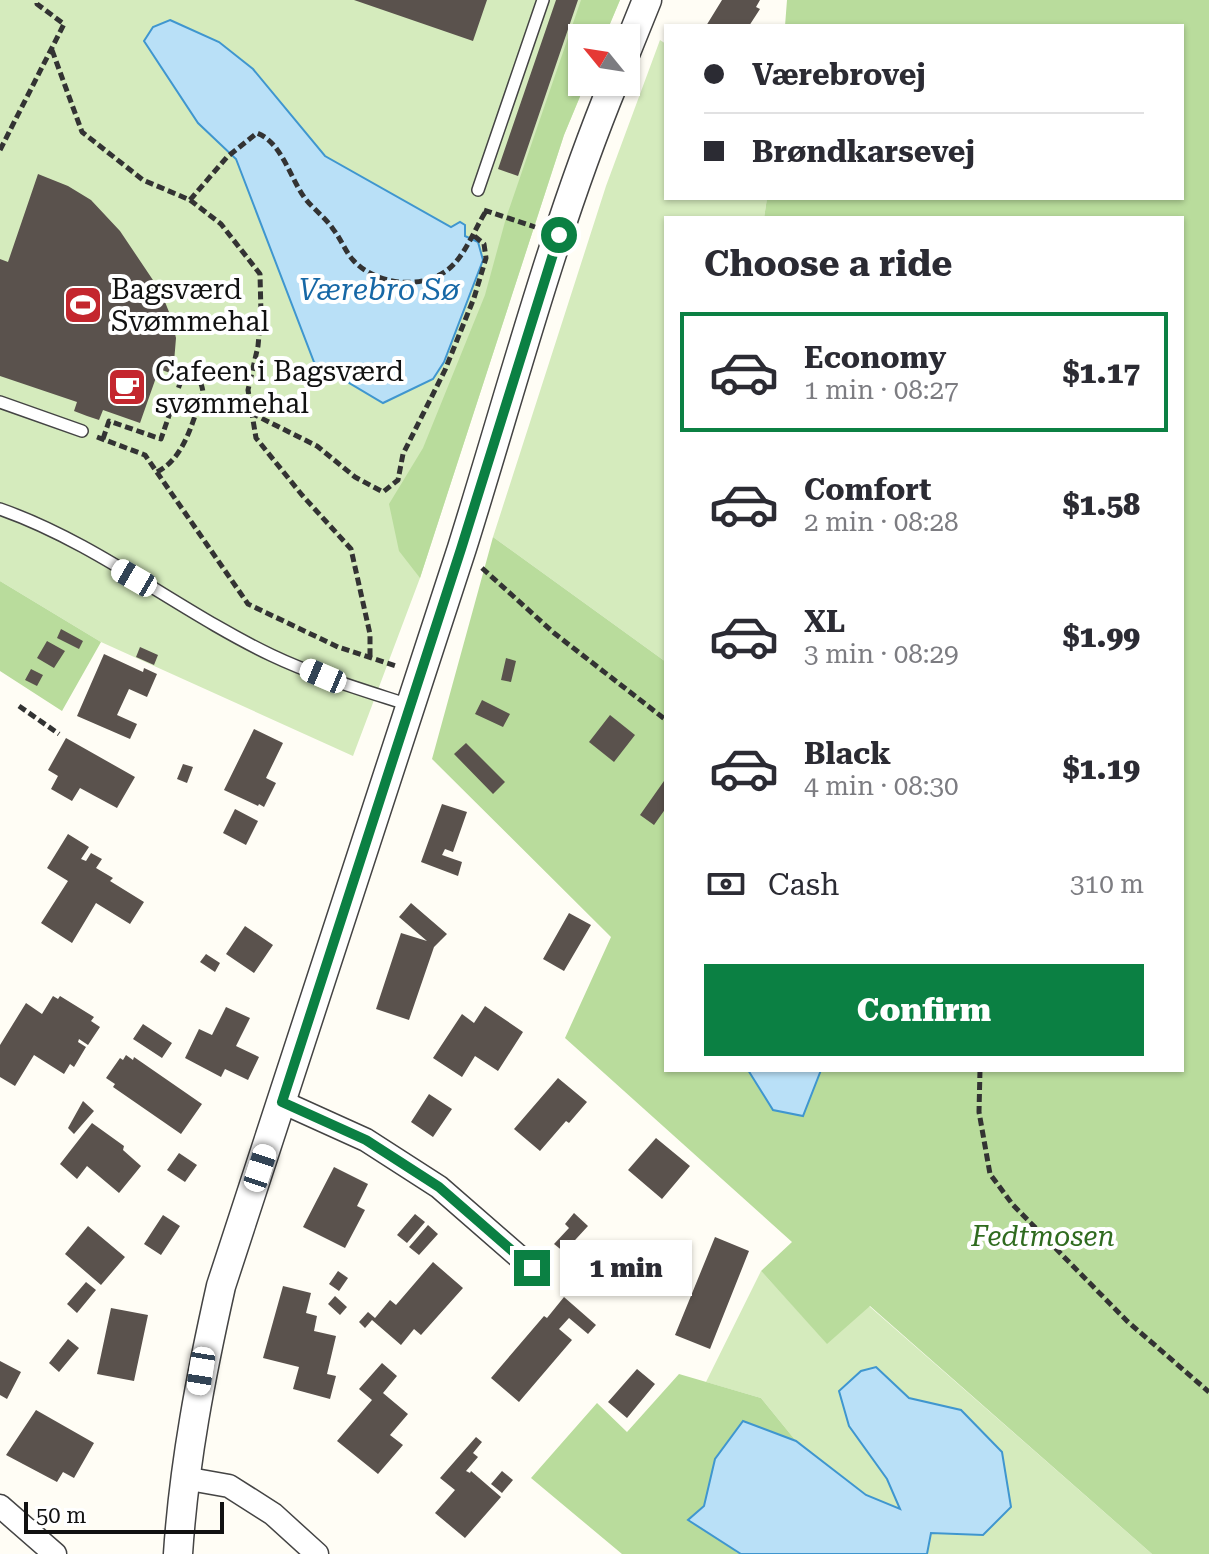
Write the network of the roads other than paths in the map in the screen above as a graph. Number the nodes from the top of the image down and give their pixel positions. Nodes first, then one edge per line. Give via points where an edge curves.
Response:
1 (543, 0) edge
2 (647, 0) edge
3 (637, 24) edge
4 (608, 96) edge
5 (478, 190) road end
6 (0, 402) edge
7 (82, 431) road end
8 (0, 509) edge
9 (410, 705) junction
10 (282, 1102) junction
11 (532, 1268) dead end
12 (184, 1478) junction
13 (0, 1506) edge
14 (55, 1554) edge
15 (178, 1554) edge
16 (317, 1554) edge

1 - 5 lane
2 - 3 street
4 - 9 street
6 - 7 lane
8 - 9 lane via 79,547 270,655
9 - 10 street
10 - 11 street via 366,1140 439,1187
10 - 12 street via 221,1286
12 - 15 street
12 - 16 street via 229,1486 273,1514
13 - 14 street

